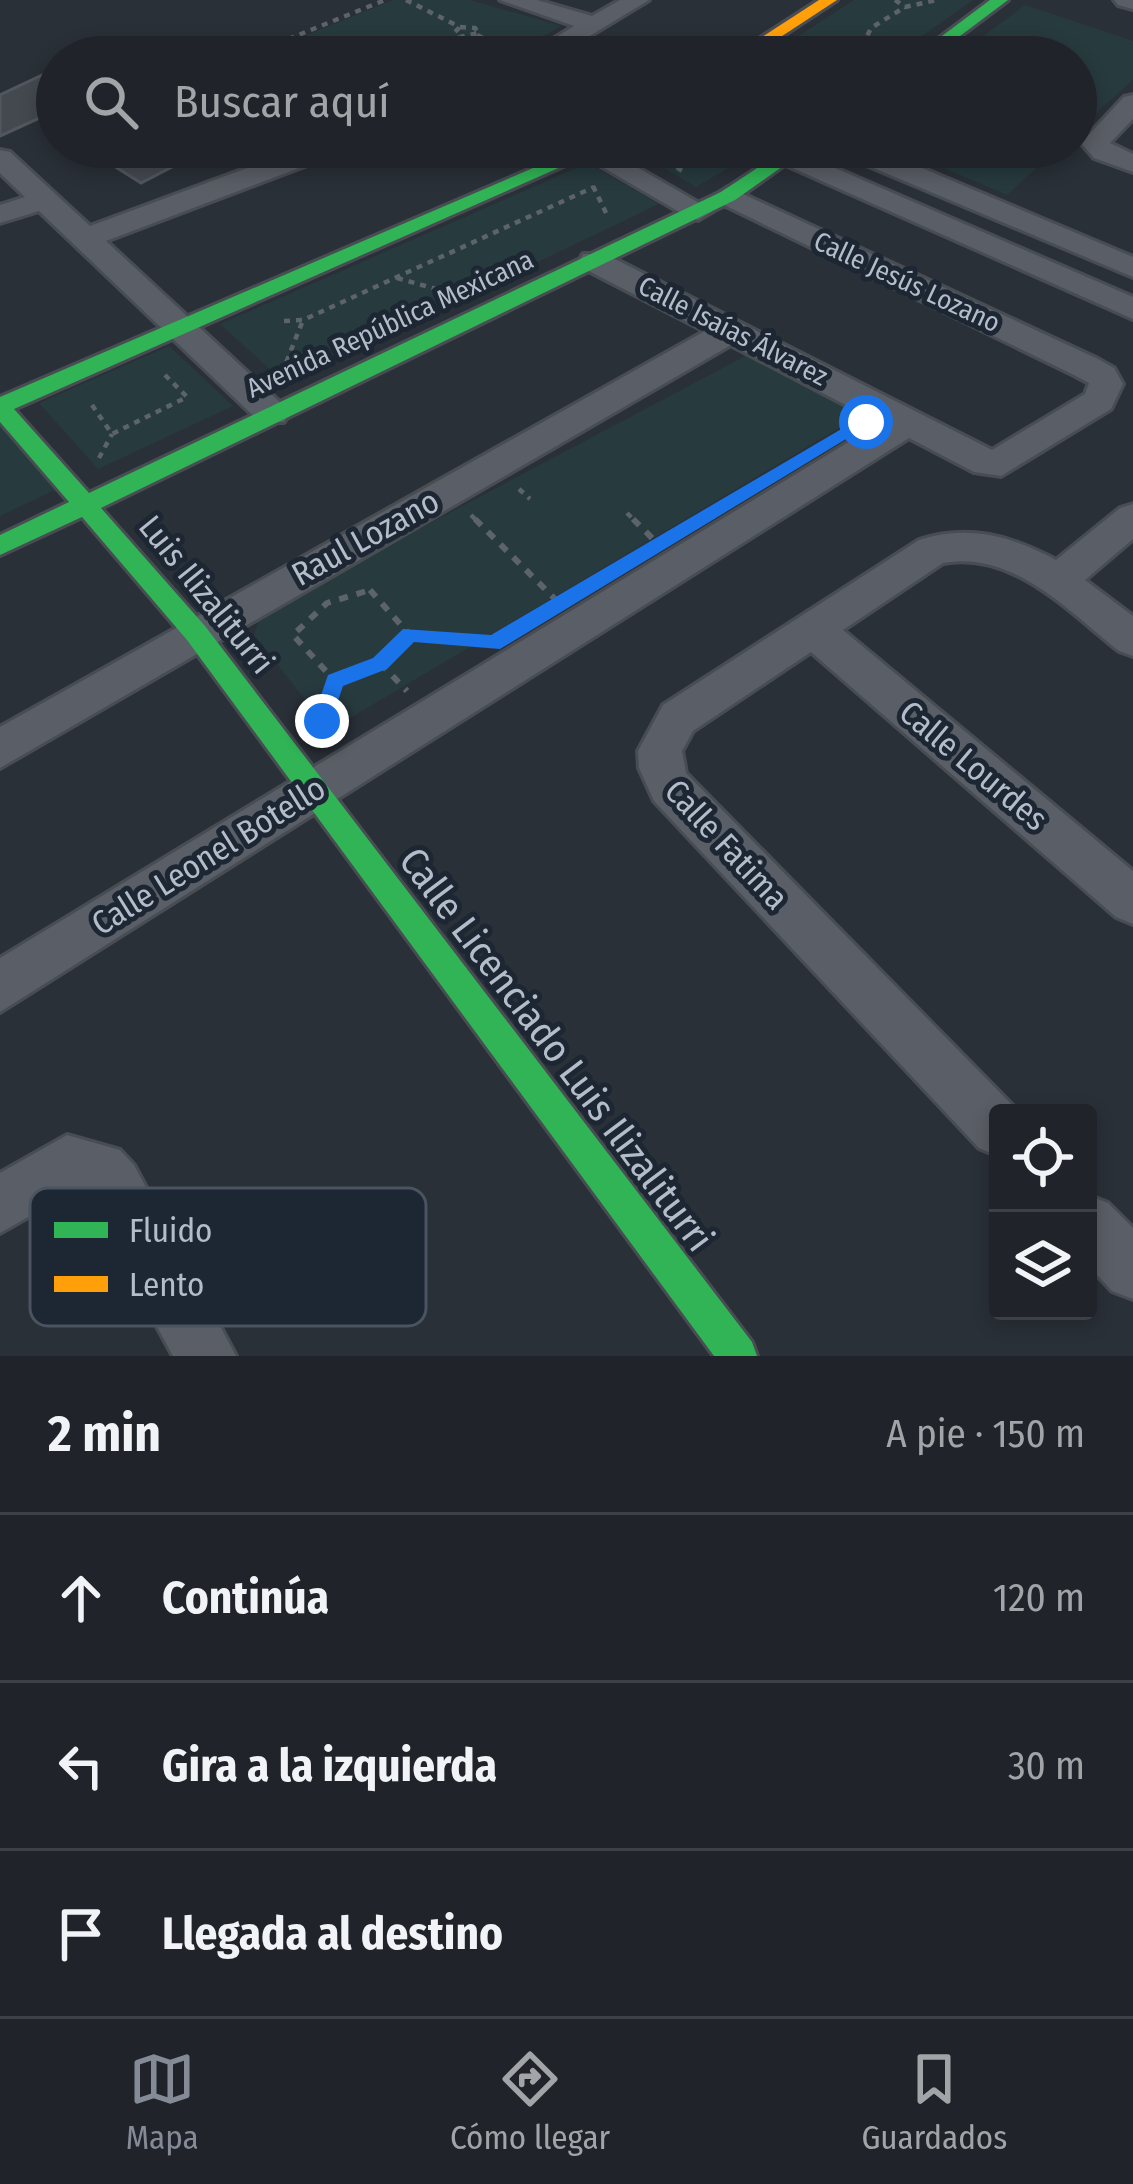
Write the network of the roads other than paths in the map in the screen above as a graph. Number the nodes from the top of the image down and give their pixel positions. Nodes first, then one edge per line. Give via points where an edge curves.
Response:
1 (512, 0) edge
2 (637, 0) edge
3 (829, 0) edge
4 (1000, 0) edge
5 (593, 24) junction
6 (569, 36) edge
7 (772, 36) edge
8 (951, 36) edge
9 (1133, 103) edge
10 (1097, 137) edge
11 (1097, 148) edge
12 (0, 158) edge
13 (1133, 164) edge
14 (273, 168) edge
15 (564, 168) edge
16 (612, 168) edge
17 (771, 168) edge
18 (829, 168) edge
19 (899, 168) edge
20 (728, 196) junction
21 (967, 196) junction
22 (45, 200) junction
23 (698, 211) junction
24 (0, 214) edge
25 (938, 220) junction
26 (86, 238) junction
27 (594, 261) junction
28 (1133, 268) edge
29 (1133, 309) edge
30 (177, 329) junction
31 (732, 330) junction
32 (274, 400) junction
33 (0, 406) edge
34 (908, 422) junction
35 (1001, 463) joint
36 (86, 504) junction
37 (1133, 518) edge
38 (0, 546) edge
39 (1056, 582) junction
40 (814, 630) junction
41 (196, 633) junction
42 (1133, 639) edge
43 (0, 749) edge
44 (313, 788) junction
45 (1133, 901) edge
46 (0, 987) edge
47 (989, 1119) edge
48 (116, 1188) edge
49 (0, 1205) edge
50 (1097, 1232) edge
51 (1133, 1270) edge
52 (190, 1326) edge
53 (206, 1356) edge
54 (738, 1356) edge

1 - 5 street
2 - 5 street
3 - 7 main road
4 - 8 main road
5 - 6 street
9 - 10 street
11 - 13 street
12 - 22 street
14 - 26 street
15 - 30 main road
16 - 23 street
17 - 20 main road, Avenida República Mexicana
18 - 25 street
19 - 21 street
20 - 23 main road, Avenida República Mexicana
20 - 35 street, Calle Jesús Lozano via 1086,367 1106,384 1099,400
21 - 25 street
21 - 28 street
22 - 24 street
22 - 26 street
23 - 27 main road, Avenida República Mexicana
25 - 29 street
26 - 30 street
27 - 31 street, Calle Isaías Álvarez
27 - 32 main road, Avenida República Mexicana
30 - 32 street
30 - 33 main road
31 - 34 street, Calle Isaías Álvarez
31 - 41 street, Raul Lozano
32 - 36 main road, Avenida República Mexicana
33 - 36 main road, Luis Ilizaliturri
34 - 35 street, Calle Isaías Álvarez via 976,459
34 - 44 street, Calle Leonel Botello
36 - 38 main road, Avenida República Mexicana
36 - 41 main road, Luis Ilizaliturri
37 - 39 street
39 - 40 street, Calle Fatima via 1005,550 955,542
39 - 42 street
40 - 45 street, Calle Lourdes
40 - 47 street, Calle Fatima via 678,718 661,739 660,771
41 - 43 street, Raul Lozano
41 - 44 main road, Luis Ilizaliturri
44 - 46 street, Calle Leonel Botello
44 - 54 main road, Calle Licenciado Luis Ilizaliturri
48 - 49 street via 100,1170 67,1163
50 - 51 street
52 - 53 street

